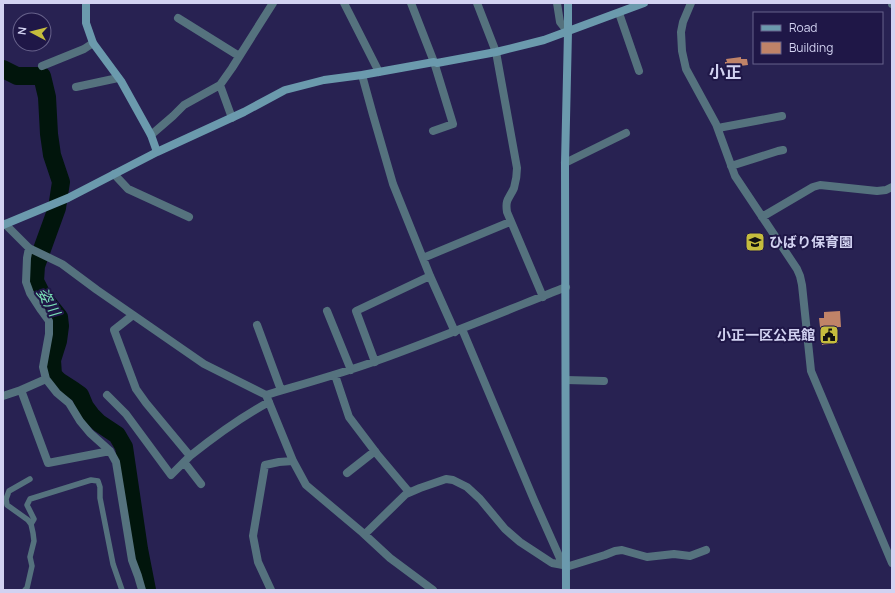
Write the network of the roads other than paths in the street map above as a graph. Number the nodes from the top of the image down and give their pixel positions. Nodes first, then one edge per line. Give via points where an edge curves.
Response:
1 (86, 3) edge
2 (273, 3) edge
3 (344, 3) edge
4 (411, 3) edge
5 (476, 3) edge
6 (557, 3) edge
7 (568, 3) edge
8 (644, 3) edge
9 (691, 3) edge
10 (619, 13) junction
11 (178, 18) dead end
12 (568, 32) junction
13 (93, 43) junction
14 (496, 52) junction
15 (239, 56) junction
16 (434, 62) junction
17 (42, 66) dead end
18 (638, 71) dead end
19 (379, 72) junction
20 (362, 75) junction
21 (118, 78) junction
22 (220, 85) junction
23 (76, 87) dead end
24 (782, 116) dead end
25 (232, 118) junction
26 (718, 128) junction
27 (433, 131) dead end
28 (626, 133) dead end
29 (151, 135) junction
30 (783, 150) dead end
31 (157, 152) junction
32 (565, 163) junction
33 (731, 166) junction
34 (114, 174) junction
35 (892, 187) edge
36 (189, 217) dead end
37 (762, 217) junction
38 (510, 222) junction
39 (4, 224) edge
40 (29, 248) junction
41 (423, 258) junction
42 (430, 276) junction
43 (566, 287) junction
44 (543, 297) junction
45 (327, 311) dead end
46 (133, 315) junction
47 (257, 325) dead end
48 (458, 330) junction
49 (376, 362) junction
50 (351, 370) junction
51 (335, 375) junction
52 (46, 379) junction
53 (566, 380) junction
54 (604, 381) dead end
55 (21, 390) junction
56 (281, 390) junction
57 (107, 395) dead end
58 (3, 396) edge
59 (267, 398) junction
60 (110, 451) junction
61 (375, 451) junction
62 (187, 459) junction
63 (293, 461) junction
64 (347, 473) dead end
65 (30, 479) dead end
66 (201, 484) dead end
67 (409, 492) junction
68 (31, 524) junction
69 (365, 534) junction
70 (706, 550) dead end
71 (892, 563) edge
72 (565, 566) junction
73 (566, 589) edge
74 (24, 590) edge
75 (122, 590) edge
76 (142, 590) edge
77 (271, 590) edge
78 (433, 590) edge

1 - 13 street via 86,23
2 - 15 street
3 - 19 street
4 - 16 street
5 - 14 street
6 - 12 street via 560,22
7 - 12 street
8 - 10 street
9 - 26 street via 681,32 682,51 686,69
10 - 12 street
10 - 18 street
11 - 15 street
12 - 14 street
12 - 32 street
13 - 17 street
13 - 21 street
14 - 16 street
14 - 38 street via 517,168 514,187 506,204
15 - 22 street
16 - 19 street
16 - 27 street via 453,124
19 - 20 street
20 - 25 street via 324,80 285,90
20 - 41 street via 393,184
21 - 23 street
21 - 29 street
22 - 25 street
22 - 29 street via 184,105
24 - 26 street
25 - 31 street
26 - 33 street
28 - 32 street
29 - 31 street
30 - 33 street
31 - 34 street
32 - 43 street
33 - 37 street
34 - 36 street via 128,189
34 - 39 street via 68,198
35 - 37 street via 877,191 813,187
37 - 71 street via 800,276 812,370
38 - 41 street
38 - 44 street
39 - 40 street
40 - 46 street via 62,264
40 - 52 street via 26,282 30,293 49,321 43,367
41 - 42 street
42 - 48 street
42 - 49 street via 356,311
43 - 44 street
43 - 53 street
44 - 48 street
45 - 50 street
46 - 59 street via 204,364
46 - 62 street via 114,330 136,389
47 - 56 street
48 - 49 street
48 - 72 street
49 - 50 street
50 - 51 street
51 - 56 street
51 - 61 street via 349,417
52 - 55 street
52 - 60 street via 69,403 90,433
53 - 54 street
53 - 72 street
55 - 58 street
55 - 60 street via 48,463
56 - 59 street
57 - 62 street via 126,414 171,475
59 - 62 street via 257,409 214,437
59 - 63 street
60 - 76 street via 116,462 132,560
61 - 64 street
61 - 67 street
62 - 66 street
63 - 69 street via 306,485
63 - 77 street via 264,465 253,536 258,562
65 - 68 lane via 9,491 6,499 7,504
67 - 69 street
67 - 72 street via 446,479 453,480 480,499 505,529 520,542 552,563
68 - 74 lane via 34,541 30,557 32,566 27,588
68 - 75 lane via 34,519 27,505 30,499 91,480 98,481 112,564
69 - 78 street via 390,558
70 - 72 street via 690,556 674,554 647,557 615,550
72 - 73 street

